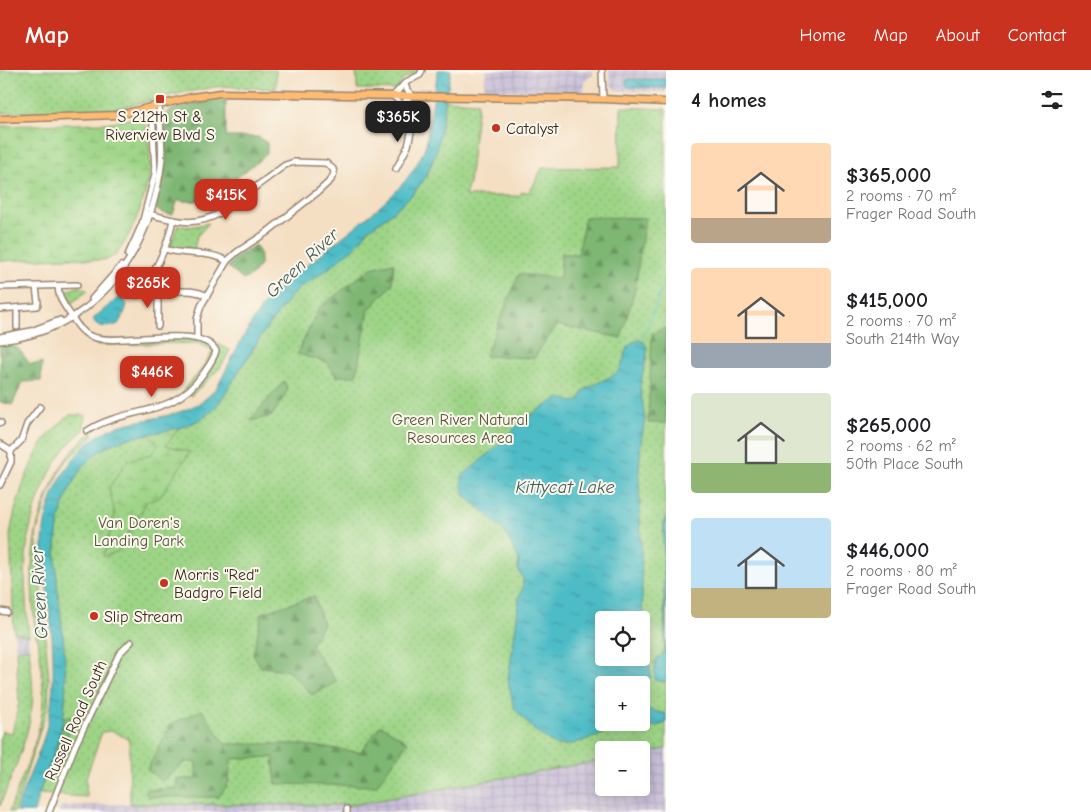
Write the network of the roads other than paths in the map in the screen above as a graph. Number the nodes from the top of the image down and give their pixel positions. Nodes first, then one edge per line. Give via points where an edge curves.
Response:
1 (422, 70) edge
2 (602, 70) edge
3 (405, 84) junction
4 (393, 96) junction
5 (413, 96) junction
6 (603, 99) junction
7 (666, 102) edge
8 (403, 105) junction
9 (159, 106) junction
10 (152, 108) junction
11 (0, 119) edge
12 (396, 169) dead end
13 (147, 213) junction
14 (173, 220) junction
15 (165, 249) junction
16 (227, 261) junction
17 (77, 285) dead end
18 (58, 286) junction
19 (0, 287) edge
20 (36, 287) junction
21 (144, 287) junction
22 (158, 291) junction
23 (137, 295) dead end
24 (207, 296) junction
25 (0, 309) edge
26 (17, 309) junction
27 (71, 316) junction
28 (158, 326) dead end
29 (17, 327) dead end
30 (0, 336) edge
31 (9, 338) junction
32 (197, 338) junction
33 (0, 341) edge
34 (40, 407) dead end
35 (87, 431) dead end
36 (0, 444) edge
37 (11, 451) junction
38 (0, 486) edge
39 (0, 610) edge
40 (7, 612) dead end
41 (131, 642) dead end
42 (49, 812) edge

1 - 3 street
2 - 6 street
3 - 4 street
3 - 5 street
4 - 5 main road
4 - 8 street
4 - 9 main road via 221,93
5 - 6 main road
5 - 8 street
6 - 7 main road
8 - 12 street via 412,130 405,154
9 - 10 main road
9 - 13 street via 161,162 157,187
10 - 11 main road via 100,116
10 - 13 street via 155,174
13 - 14 street
13 - 27 street via 131,250 117,272 92,300
14 - 15 street
14 - 16 street via 191,222 212,218 289,163 326,163 333,169 331,180
15 - 16 street via 216,255
15 - 21 street
16 - 24 street
17 - 18 street
18 - 20 street
18 - 27 street via 59,296
19 - 20 street
20 - 26 street via 36,306
21 - 22 street
21 - 23 street
22 - 24 street via 196,291
22 - 28 street
24 - 32 street via 198,314
25 - 26 street
26 - 29 street
27 - 31 street
27 - 32 street via 88,335 97,338
30 - 31 street
31 - 33 street
32 - 35 street via 216,350 196,384 181,396 150,410 114,418
34 - 37 street via 27,424 21,441
36 - 37 street
37 - 38 street
39 - 40 street
41 - 42 street, Russell Road South via 119,654 75,746

